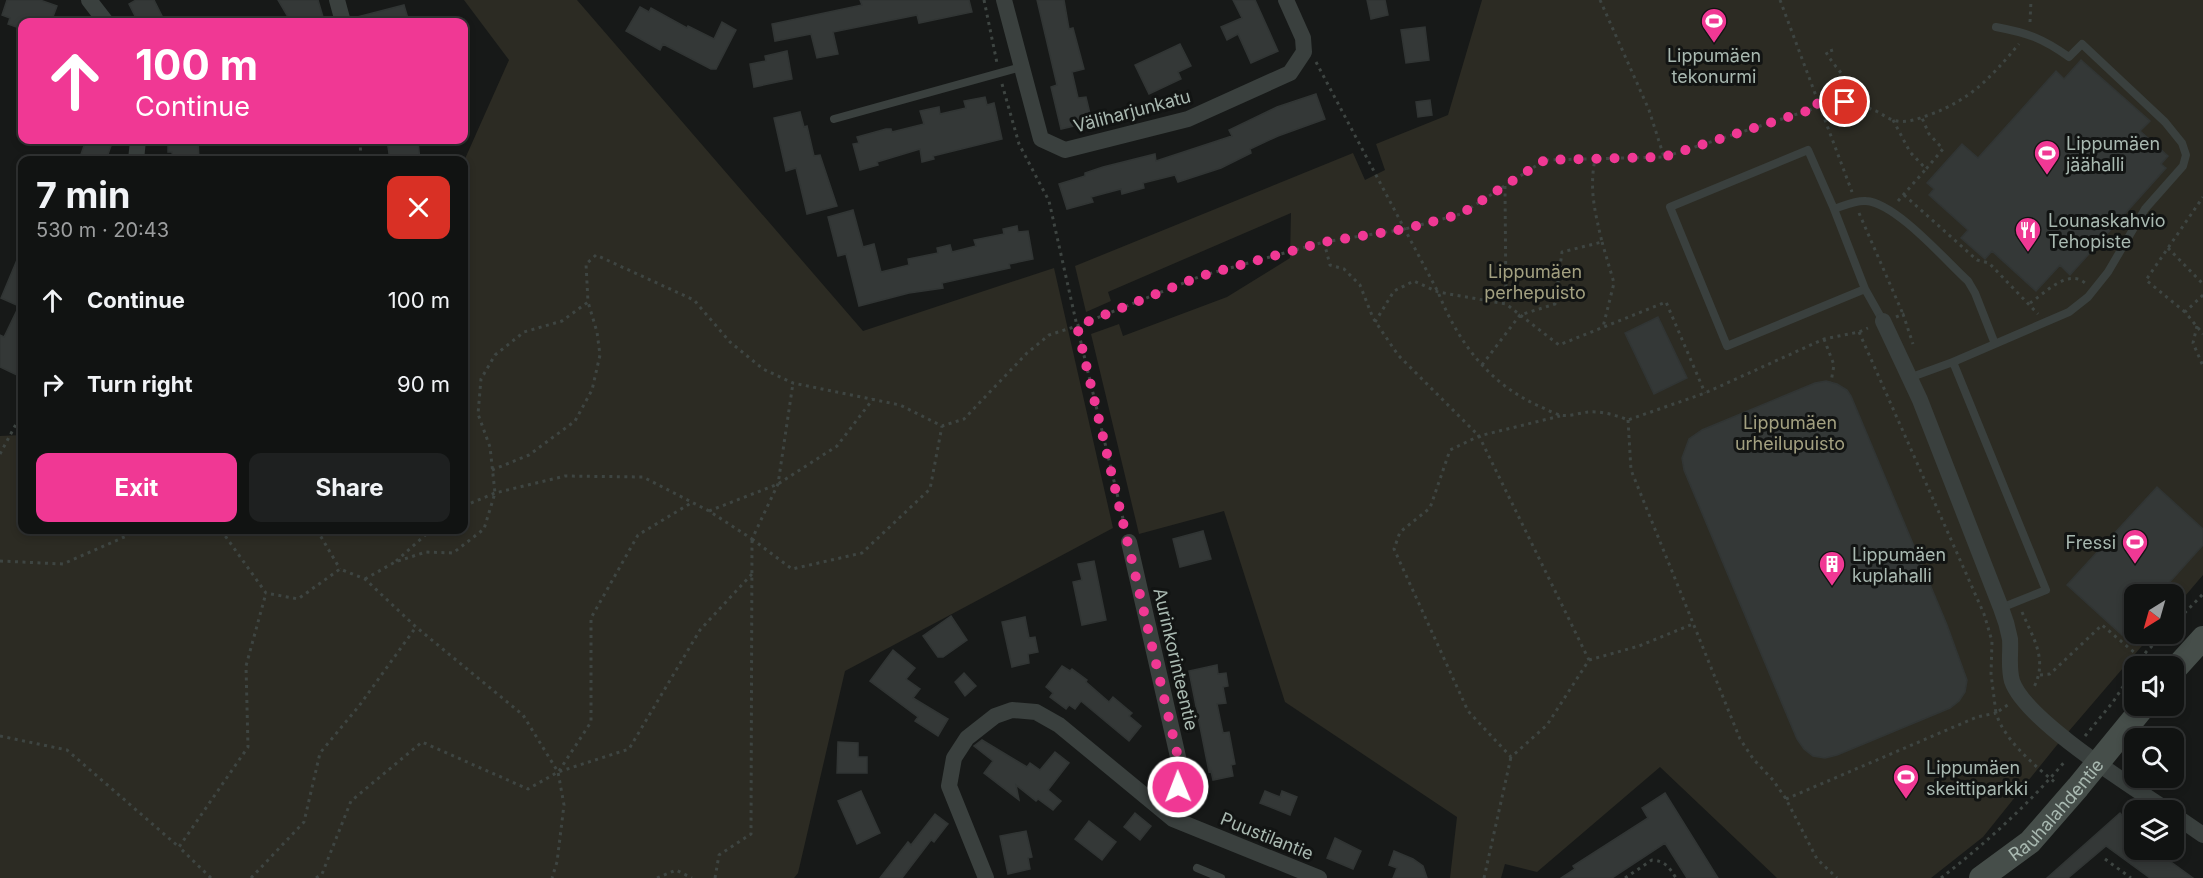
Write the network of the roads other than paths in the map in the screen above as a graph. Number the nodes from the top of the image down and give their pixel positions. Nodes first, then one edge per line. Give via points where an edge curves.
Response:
1 (90, 0) edge
2 (337, 0) edge
3 (1004, 0) edge
4 (1286, 0) edge
5 (103, 18) edge
6 (342, 18) edge
7 (1996, 27) dead end
8 (1021, 67) junction
9 (834, 119) dead end
10 (1834, 209) junction
11 (1864, 289) junction
12 (1883, 321) joint
13 (1995, 344) junction
14 (1953, 362) junction
15 (1909, 378) junction
16 (1129, 542) road end
17 (2001, 608) junction
18 (2203, 638) edge
19 (2184, 659) edge
20 (2136, 716) edge
21 (2099, 762) junction
22 (2153, 800) edge
23 (1173, 819) junction
24 (2184, 822) edge
25 (2203, 835) edge
26 (1197, 868) dead end
27 (986, 878) edge
28 (1221, 878) edge
29 (1319, 878) edge
30 (1981, 878) edge

1 - 5 street
2 - 6 street
3 - 8 street
4 - 8 street, Väliharjunkatu via 1303,38 1304,52 1290,72 1188,119 1065,150 1041,139
7 - 13 lane via 2026,32 2069,57 2082,44 2165,123 2182,143 2186,155 2183,166 2145,209 2093,290 2069,312
8 - 9 lane
10 - 11 lane
10 - 11 lane via 1808,150 1670,207 1727,346
10 - 13 lane via 1854,198 1895,213 1968,281
11 - 12 lane
12 - 15 street
13 - 14 lane
14 - 15 lane
14 - 17 lane via 2046,590
15 - 17 street
16 - 23 street, Aurinkorinteentie via 1181,770
17 - 21 street via 2010,642 2009,667 2020,696 2043,721
18 - 19 main road
20 - 21 main road, Rauhalahdentie
21 - 22 street
21 - 30 main road, Rauhalahdentie via 2030,842
23 - 27 street, Puustilantie via 1059,725 1036,712 1012,710 995,716 967,738 954,758 949,786
23 - 29 street, Puustilantie
24 - 25 street
26 - 28 lane

